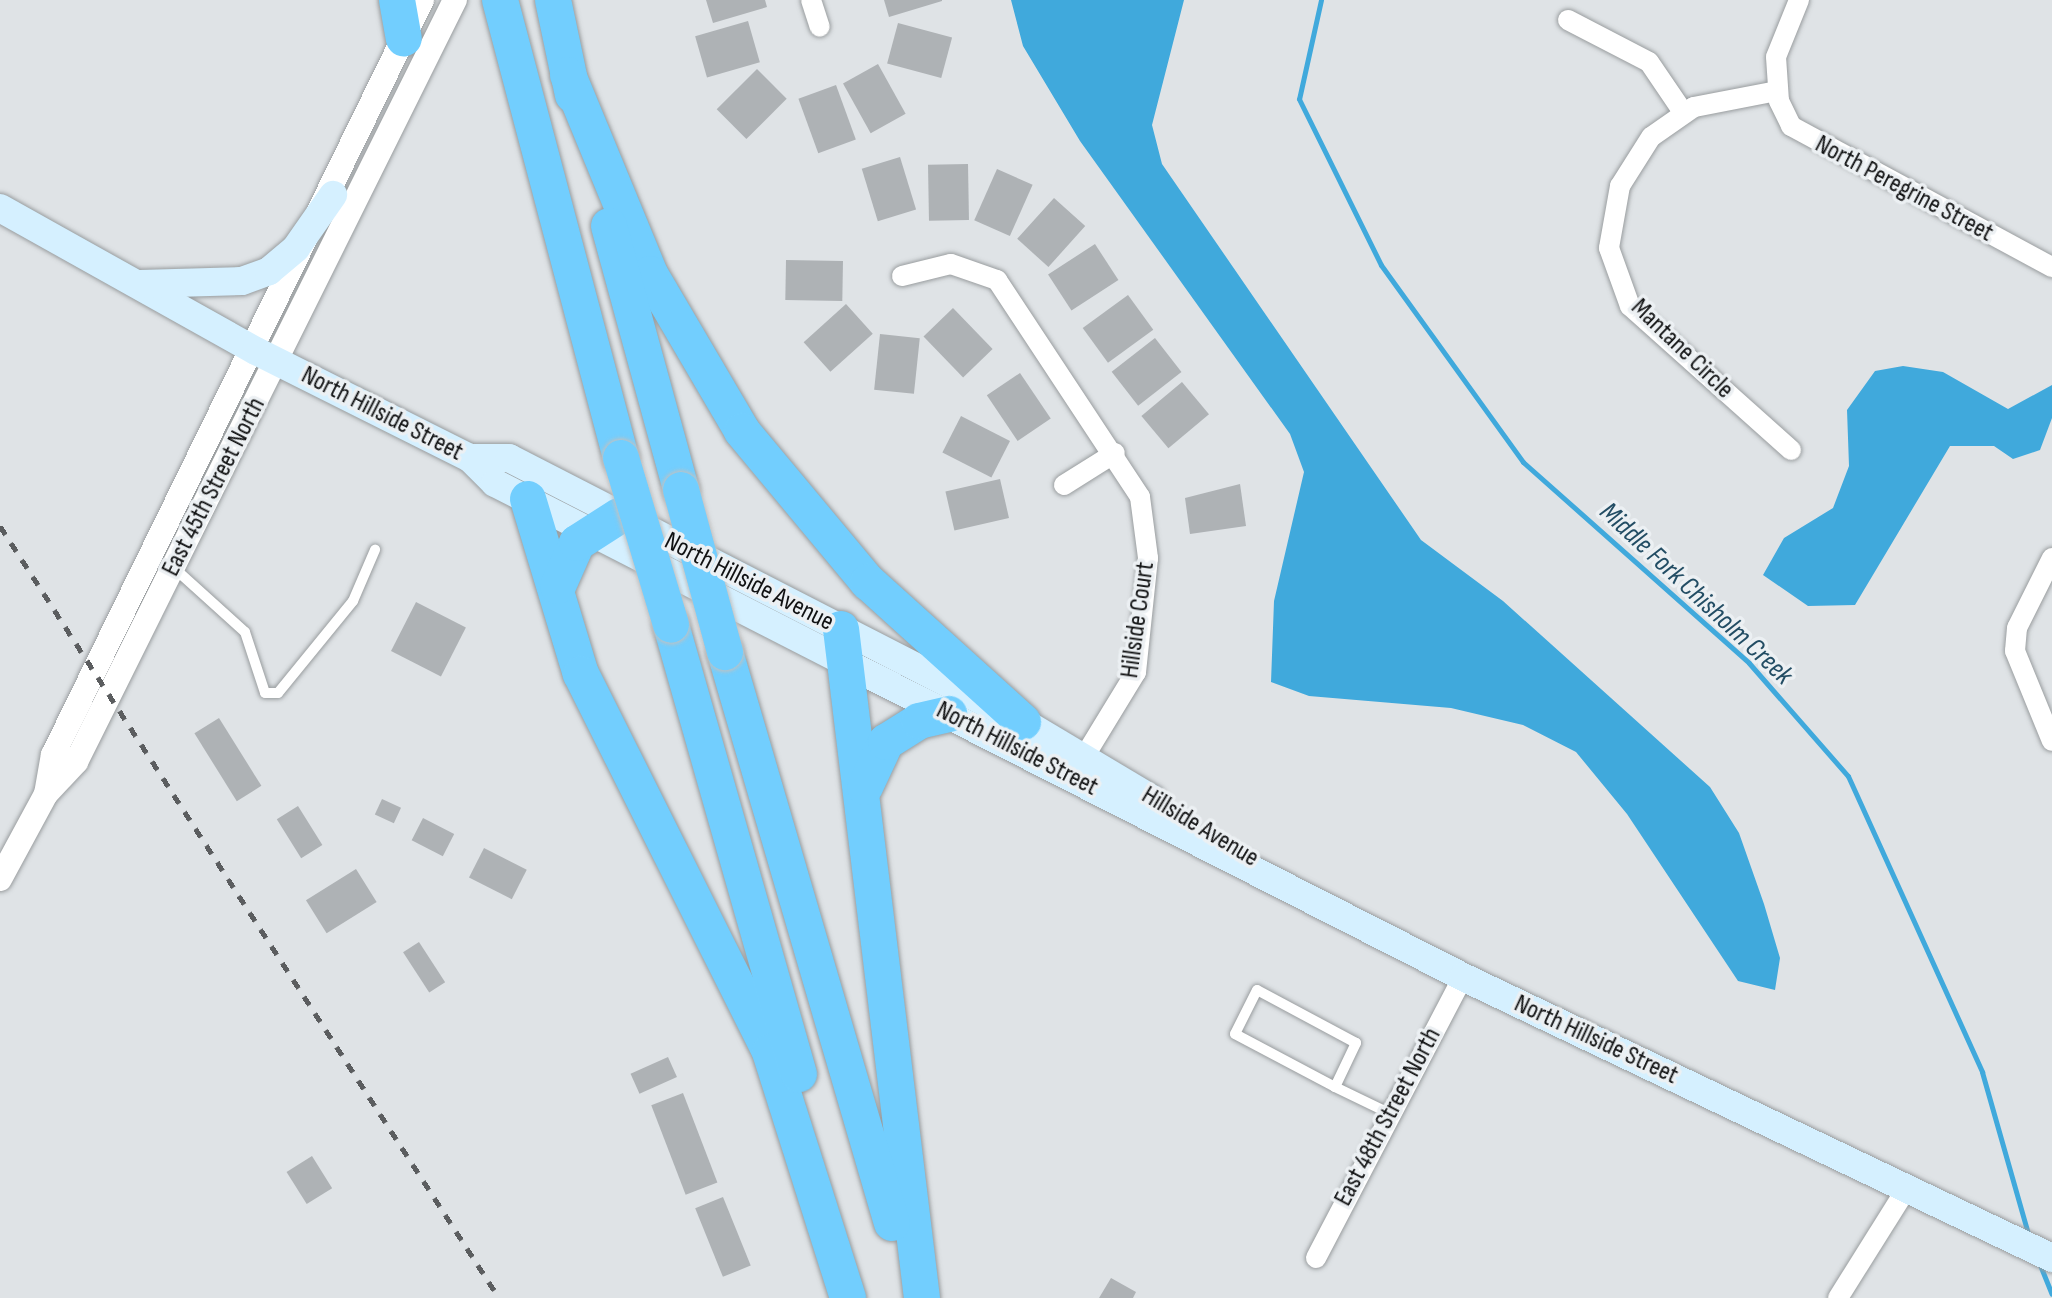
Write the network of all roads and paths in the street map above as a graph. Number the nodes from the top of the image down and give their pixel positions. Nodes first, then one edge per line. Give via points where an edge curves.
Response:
1 (397, 0) edge
2 (422, 0) edge
3 (455, 0) edge
4 (553, 0) edge
5 (811, 0) edge
6 (1799, 0) edge
7 (501, 9) edge
8 (1568, 20) dead end
9 (820, 27) dead end
10 (404, 38) junction
11 (568, 75) junction
12 (1777, 91) junction
13 (1683, 112) junction
14 (333, 195) junction
15 (0, 208) edge
16 (2052, 267) edge
17 (902, 276) dead end
18 (137, 284) junction
19 (268, 357) junction
20 (1791, 450) dead end
21 (1115, 453) junction
22 (470, 458) junction
23 (1064, 485) dead end
24 (528, 499) junction
25 (605, 524) junction
26 (375, 550) dead end
27 (2052, 558) edge
28 (173, 567) junction
29 (558, 586) junction
30 (841, 629) junction
31 (850, 665) junction
32 (949, 714) junction
33 (1023, 722) junction
34 (2052, 741) edge
35 (1077, 767) junction
36 (864, 789) junction
37 (46, 794) junction
38 (0, 879) edge
39 (1376, 932) joint
40 (1463, 977) junction
41 (1335, 1087) junction
42 (1387, 1112) junction
43 (1907, 1188) junction
44 (1316, 1258) dead end
45 (2052, 1258) edge
46 (848, 1298) edge
47 (861, 1298) edge
48 (913, 1298) edge
49 (922, 1298) edge
50 (1838, 1298) edge

1 - 10 highway
2 - 10 street, East 45th Street North
3 - 19 street, East 45th Street North
4 - 11 highway
5 - 9 street
6 - 12 street via 1776,57
7 - 47 highway, bridge via 621,458
8 - 13 street via 1649,62
10 - 14 street, East 45th Street North
11 - 33 highway via 650,274 742,431 868,582
11 - 48 highway, bridge via 725,652
12 - 13 street, Mantane Circle
12 - 16 street, North Peregrine Street via 1791,126 1808,140
13 - 20 street, Mantane Circle via 1651,137 1620,186 1609,217 1617,276 1630,306
14 - 18 main road via 296,248 269,271 242,281
14 - 19 street, East 45th Street North
15 - 18 main road, North Hillside Street
17 - 21 street, Hillside Court via 951,264 997,280
18 - 19 main road, North Hillside Street
19 - 22 main road, North Hillside Street
19 - 28 street, East 45th Street North
19 - 37 street, East 45th Street North via 53,755
21 - 23 street
21 - 35 street, Hillside Court via 1140,497 1146,527 1140,646 1127,693
22 - 24 main road, North Hillside Street via 495,483
22 - 25 main road, North Hillside Avenue via 509,458
24 - 25 main road, North Hillside Street
24 - 29 highway
25 - 29 highway via 562,565
25 - 30 main road, North Hillside Avenue
25 - 31 main road, North Hillside Street
26 - 28 lane via 353,601 278,693 265,693 245,632
27 - 34 street via 2017,628 2015,651
28 - 37 street, East 45th Street North via 76,762
29 - 46 highway via 581,674 770,1052
30 - 31 highway
30 - 33 main road, North Hillside Avenue
31 - 32 main road, North Hillside Street
31 - 36 highway
32 - 35 main road, North Hillside Street
32 - 36 highway via 919,721 886,742
33 - 35 main road, Hillside Avenue
35 - 39 main road, Hillside Avenue
36 - 49 highway
37 - 38 street, East 45th Street North
39 - 40 main road, North Hillside Street
40 - 42 street, East 48th Street North
40 - 43 main road, North Hillside Street
41 - 41 lane via 1235,1034 1257,990 1356,1043
41 - 42 lane
42 - 44 street, East 48th Street North
43 - 45 main road, North Hillside Street
43 - 50 street

